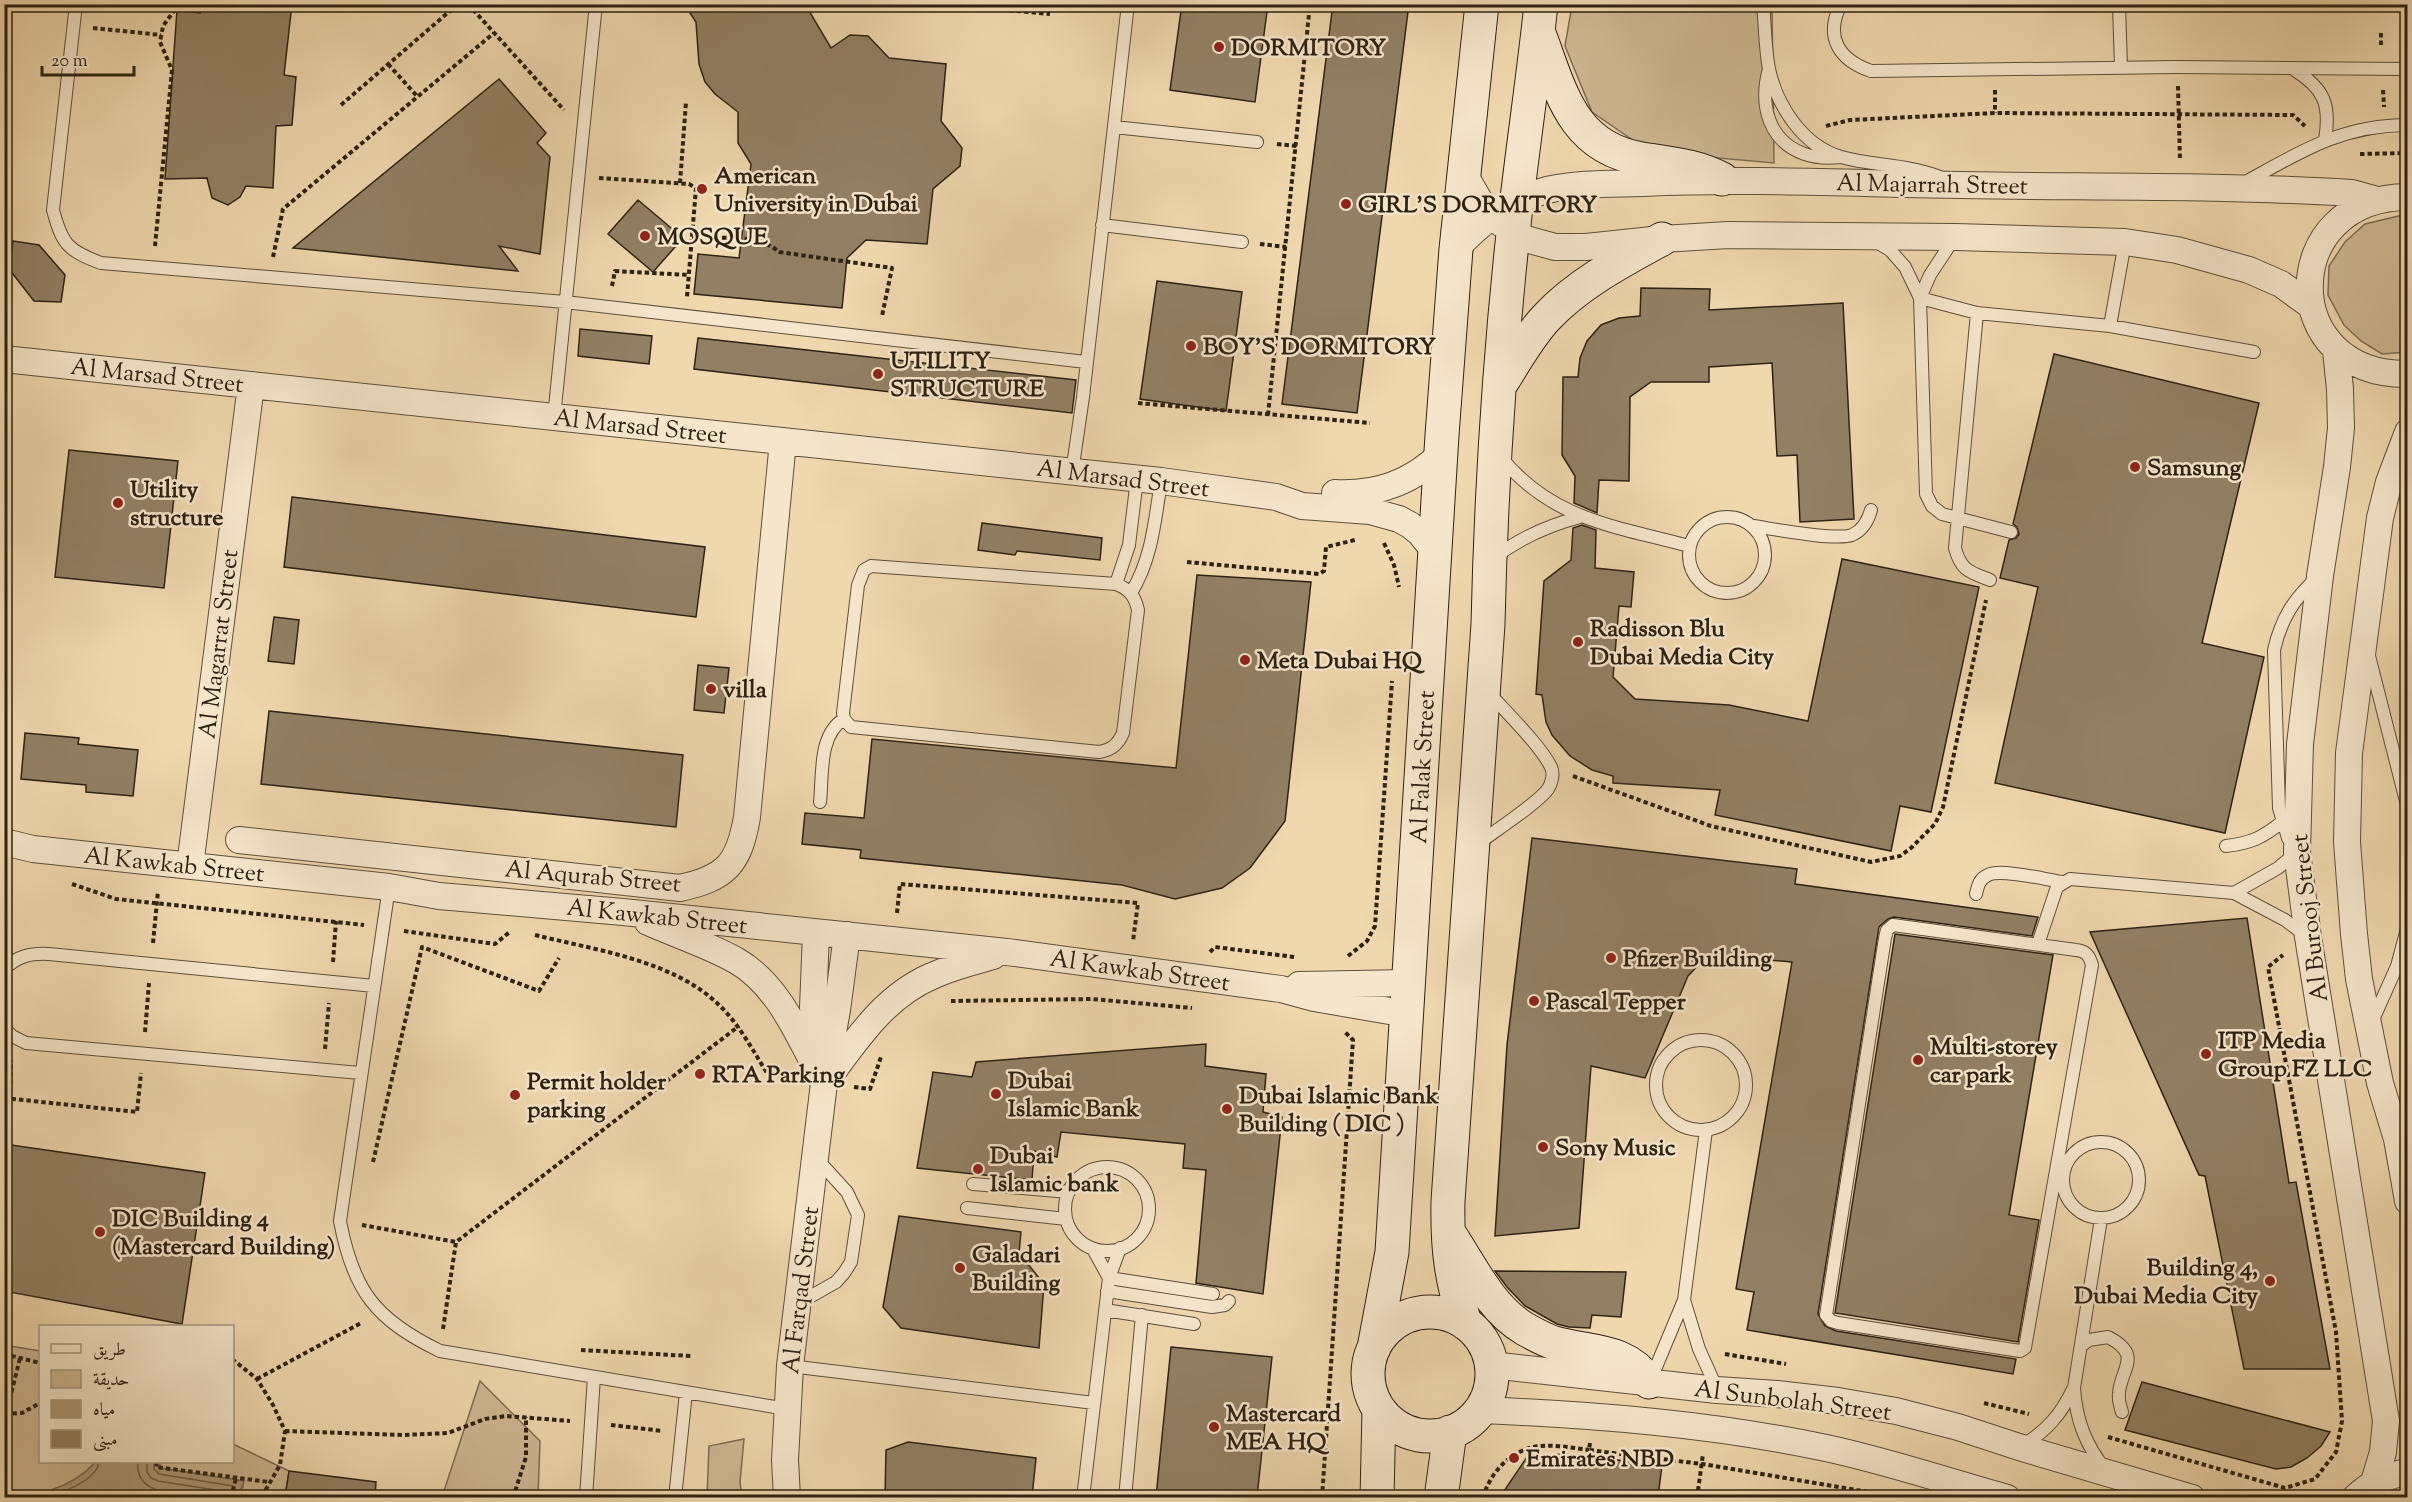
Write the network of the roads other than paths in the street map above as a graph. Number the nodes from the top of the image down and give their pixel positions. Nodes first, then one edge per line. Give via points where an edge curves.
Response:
1 (76, 4) edge
2 (596, 4) edge
3 (1128, 4) edge
4 (1482, 4) edge
5 (1763, 4) edge
6 (1841, 4) edge
7 (2120, 4) edge
8 (1540, 18) edge
9 (2121, 68) junction
10 (1769, 69) junction
11 (2292, 69) junction
12 (2408, 69) edge
13 (2408, 125) edge
14 (1114, 127) junction
15 (2323, 141) junction
16 (1257, 142) dead end
17 (1842, 157) junction
18 (1464, 174) junction
19 (1722, 179) junction
20 (1957, 186) junction
21 (2233, 189) junction
22 (2408, 197) edge
23 (2377, 200) junction
24 (1507, 216) junction
25 (1102, 225) junction
26 (1955, 237) junction
27 (1870, 238) junction
28 (1662, 239) junction
29 (1242, 242) dead end
30 (2125, 242) junction
31 (1456, 249) junction
32 (1920, 298) junction
33 (565, 302) junction
34 (2310, 305) junction
35 (1977, 313) junction
36 (2110, 326) junction
37 (2336, 351) junction
38 (2254, 352) dead end
39 (4, 359) edge
40 (1086, 362) junction
41 (2408, 374) edge
42 (251, 386) junction
43 (1498, 388) junction
44 (554, 417) junction
45 (2408, 432) edge
46 (783, 441) junction
47 (1494, 448) junction
48 (1441, 454) junction
49 (1072, 472) junction
50 (1149, 480) junction
51 (1276, 497) junction
52 (1871, 510) dead end
53 (1580, 517) junction
54 (1957, 518) junction
55 (1754, 526) junction
56 (2011, 532) dead end
57 (1689, 546) junction
58 (1435, 552) junction
59 (1490, 561) junction
60 (2320, 576) junction
61 (1990, 580) road end
62 (1116, 584) junction
63 (1131, 593) junction
64 (2364, 637) junction
65 (1484, 687) junction
66 (844, 719) junction
67 (820, 802) dead end
68 (2289, 804) junction
69 (2408, 809) edge
70 (2282, 822) junction
71 (239, 840) dead end
72 (4, 842) edge
73 (2226, 846) dead end
74 (1473, 847) junction
75 (33, 849) junction
76 (4, 851) edge
77 (2297, 852) junction
78 (190, 866) junction
79 (2063, 882) junction
80 (389, 887) junction
81 (2234, 893) junction
82 (1976, 894) dead end
83 (623, 912) junction
84 (2408, 925) edge
85 (816, 933) junction
86 (847, 935) junction
87 (2308, 937) junction
88 (2038, 944) junction
89 (1007, 952) junction
90 (4, 969) edge
91 (374, 986) junction
92 (1408, 998) junction
93 (2368, 1029) junction
94 (8, 1032) edge
95 (360, 1073) junction
96 (824, 1083) junction
97 (1706, 1130) junction
98 (816, 1158) junction
99 (2061, 1168) junction
100 (973, 1184) dead end
101 (2058, 1184) junction
102 (1069, 1192) junction
103 (2408, 1201) edge
104 (968, 1208) dead end
105 (1066, 1219) junction
106 (2101, 1219) junction
107 (1448, 1231) junction
108 (1120, 1248) junction
109 (1093, 1249) junction
110 (1109, 1278) junction
111 (1107, 1291) junction
112 (1213, 1294) dead end
113 (1684, 1300) junction
114 (1229, 1301) dead end
115 (798, 1304) junction
116 (1105, 1310) junction
117 (1142, 1315) junction
118 (1465, 1323) junction
119 (1194, 1324) dead end
120 (2081, 1346) junction
121 (1374, 1348) junction
122 (1491, 1365) junction
123 (790, 1366) junction
124 (594, 1377) junction
125 (1649, 1382) junction
126 (2074, 1388) junction
127 (1717, 1390) junction
128 (686, 1392) junction
129 (1094, 1403) junction
130 (787, 1409) junction
131 (1379, 1410) junction
132 (1481, 1410) junction
133 (2122, 1412) dead end
134 (1450, 1432) junction
135 (2019, 1447) junction
136 (2108, 1472) junction
137 (2408, 1472) edge
138 (2365, 1490) edge
139 (586, 1497) edge
140 (675, 1497) edge
141 (787, 1497) edge
142 (1083, 1497) edge
143 (1125, 1497) edge
144 (1377, 1497) edge
145 (1441, 1497) edge
146 (2007, 1497) edge
147 (2192, 1497) edge

1 - 33 lane via 53,210 59,235 76,254 101,263
2 - 33 lane
3 - 14 lane
4 - 18 street, Al Falak Street
5 - 10 lane
6 - 9 lane via 1834,17 1834,36 1840,52 1854,65 1871,71
7 - 9 lane
8 - 19 street via 1563,99 1594,140 1626,156 1693,167
8 - 24 street
9 - 11 lane
10 - 17 lane via 1787,114 1802,133 1821,148
10 - 17 lane via 1765,107 1782,140 1795,151 1810,156
11 - 12 lane
11 - 15 lane via 2311,80 2324,97 2329,119
13 - 15 lane via 2385,125
14 - 16 lane
14 - 25 lane
15 - 21 lane
17 - 20 lane via 1925,171
18 - 24 street via 1481,203
18 - 31 street, Al Falak Street
19 - 20 street, Al Majarrah Street
19 - 24 street, Al Majarrah Street via 1566,187 1533,194
20 - 21 street, Al Majarrah Street
21 - 23 street, Al Majarrah Street via 2352,193
22 - 23 street
23 - 34 street via 2352,210 2331,228 2316,251 2309,277
24 - 28 street via 1540,244 1571,248
24 - 31 street, Al Majarrah Street
24 - 43 street
25 - 29 lane
25 - 40 lane
26 - 27 street
26 - 30 street
26 - 32 lane
27 - 28 street via 1799,234
27 - 32 lane via 1890,250 1905,267
28 - 43 street via 1611,268 1562,303 1534,333
30 - 34 street via 2177,250 2249,270 2281,284
30 - 36 lane
31 - 48 street, Al Falak Street
32 - 35 lane
32 - 54 lane via 1926,494 1942,514
33 - 40 lane
33 - 44 lane
34 - 37 street via 2320,330
35 - 36 lane
35 - 54 lane
36 - 38 lane
37 - 41 street via 2359,366 2386,375
37 - 60 street, Al Burooj Street via 2341,428
39 - 42 street, Al Marsad Street
40 - 49 lane
42 - 44 street, Al Marsad Street
42 - 78 street, Al Magarrat Street
43 - 47 street
44 - 46 street, Al Marsad Street
45 - 64 street, Al Burooj Street via 2380,518
46 - 49 street, Al Marsad Street
46 - 71 street, Al Aqurab Street via 747,817 742,844 728,867 706,882 680,888
47 - 53 lane via 1524,482
47 - 59 street
48 - 51 street, Al Marsad Street via 1415,476 1382,490 1362,494 1294,492
48 - 58 street, Al Falak Street
49 - 50 street, Al Marsad Street
50 - 51 street, Al Marsad Street
50 - 62 lane
50 - 63 lane via 1149,554
51 - 58 street, Al Marsad Street via 1302,506 1363,510 1399,519 1420,533
52 - 55 lane via 1859,531 1844,537
53 - 57 lane
53 - 59 lane via 1532,533
54 - 56 lane
54 - 61 lane via 1958,561 1967,570
55 - 57 lane via 1729,516 1716,518 1704,524
55 - 57 lane via 1766,550 1765,563 1750,586 1738,592 1712,591 1701,583 1693,573
58 - 92 street, Al Falak Street
59 - 65 street
60 - 68 street, Al Burooj Street
60 - 68 lane via 2289,608 2274,650
62 - 63 lane
62 - 66 lane via 870,566 858,585
63 - 66 lane via 1138,610 1123,733 1107,751 856,728
64 - 69 lane
64 - 93 street, Al Burooj Street via 2349,753 2347,842 2354,934
65 - 74 street
65 - 74 lane via 1552,769 1548,788
66 - 67 lane via 826,740
68 - 70 lane
68 - 77 street, Al Burooj Street
70 - 73 lane via 2246,844
70 - 77 lane
72 - 75 street, Al Kawkab Street
74 - 107 street
75 - 76 street, Al Kawkab Street
75 - 78 street, Al Kawkab Street
77 - 81 lane via 2257,882
77 - 87 street, Al Burooj Street
78 - 80 street, Al Kawkab Street
79 - 81 lane via 2078,879
79 - 82 lane via 1989,874 1979,882
79 - 88 lane via 2057,887
80 - 83 street, Al Kawkab Street via 439,896
80 - 91 lane
81 - 87 lane
83 - 85 street, Al Kawkab Street
83 - 96 street via 737,961 757,976 773,993
84 - 93 lane via 2397,966
85 - 86 street, Al Kawkab Street
85 - 96 street, Al Farqad Street via 813,1008
86 - 89 street, Al Kawkab Street
86 - 96 street, Al Farqad Street
87 - 138 street, Al Burooj Street via 2386,1421 2383,1452
88 - 99 lane via 2084,951 2092,965
88 - 101 lane via 1901,925 1887,930 1826,1315 1838,1323 2020,1352 2025,1348
89 - 92 street, Al Kawkab Street via 1281,989 1308,984
89 - 96 street via 956,966 906,990 866,1028
90 - 91 lane via 31,953
91 - 95 lane
92 - 121 street, Al Falak Street via 1392,1252
93 - 103 street, Al Burooj Street via 2380,1083 2400,1130
94 - 95 lane via 26,1043
95 - 124 lane via 339,1221 346,1255 360,1285 381,1312 408,1335 440,1351
96 - 98 street, Al Farqad Street
97 - 97 lane via 1733,1117 1746,1090 1740,1061 1730,1049 1701,1039 1673,1048 1663,1059 1655,1087 1665,1114 1677,1124
97 - 113 lane
98 - 115 street, Al Farqad Street
98 - 115 lane via 847,1191 858,1215 851,1262 844,1273
99 - 101 lane
99 - 106 lane via 2080,1149 2102,1142 2114,1144 2133,1158 2140,1181 2138,1193 2123,1212
100 - 102 lane
101 - 106 lane via 2075,1209
102 - 105 lane
102 - 108 lane via 1076,1180 1100,1167 1114,1167 1138,1180 1149,1205 1148,1219 1133,1242
104 - 105 lane
105 - 109 lane via 1072,1232
106 - 120 lane
107 - 118 street via 1454,1288
107 - 125 street via 1499,1308 1523,1328 1551,1342 1616,1355 1641,1370
108 - 109 lane
108 - 110 lane
109 - 110 lane
110 - 111 lane
110 - 112 lane
111 - 114 lane via 1212,1307
111 - 116 lane
113 - 125 lane
113 - 127 lane
115 - 123 street, Al Farqad Street
116 - 117 lane
116 - 129 lane
117 - 119 lane
117 - 143 lane
118 - 121 street via 1430,1312 1411,1315 1382,1334
118 - 122 street via 1482,1342
120 - 126 lane
120 - 133 lane via 2089,1340 2108,1337 2123,1348 2128,1366 2119,1393
121 - 131 street via 1368,1380
122 - 125 street, Al Sunbolah Street
122 - 132 street via 1491,1380
123 - 129 lane
123 - 130 street, Al Farqad Street
124 - 128 lane
124 - 139 lane
125 - 127 street, Al Sunbolah Street
126 - 135 lane via 2055,1420 2039,1436
126 - 136 lane via 2081,1429
127 - 135 street, Al Sunbolah Street via 1807,1397 1896,1412
128 - 130 lane
128 - 140 lane
129 - 142 lane
130 - 141 street, Al Farqad Street
131 - 134 street via 1390,1422 1419,1435
131 - 144 street
132 - 134 street
132 - 146 street, Al Sunbolah Street via 1594,1415 1707,1427 1826,1448
134 - 145 street
135 - 136 street, Al Sunbolah Street
136 - 147 street, Al Sunbolah Street
137 - 138 street via 2394,1474

